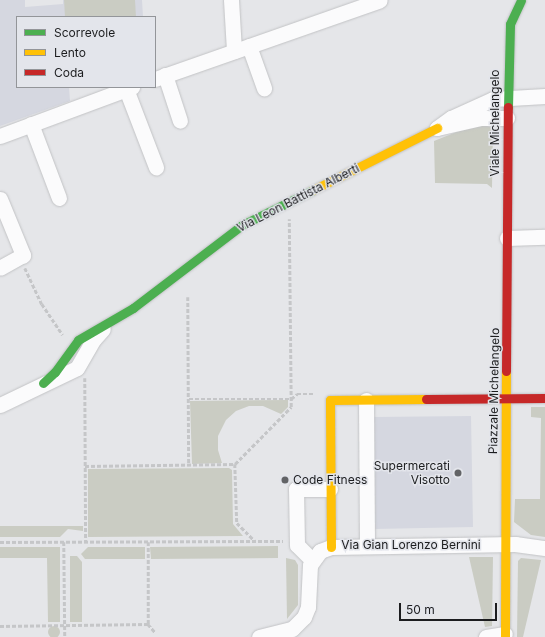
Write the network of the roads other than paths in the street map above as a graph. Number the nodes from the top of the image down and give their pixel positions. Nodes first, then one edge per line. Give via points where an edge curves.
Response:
1 (231, 0) edge
2 (380, 0) edge
3 (521, 0) edge
4 (249, 46) junction
5 (234, 51) junction
6 (160, 77) edge
7 (129, 88) edge
8 (264, 88) dead end
9 (507, 96) junction
10 (545, 96) edge
11 (507, 118) junction
12 (180, 121) dead end
13 (31, 124) junction
14 (438, 128) junction
15 (0, 136) edge
16 (156, 167) dead end
17 (59, 198) dead end
18 (0, 199) edge
19 (507, 238) junction
20 (545, 238) edge
21 (0, 268) edge
22 (108, 324) joint
23 (506, 397) junction
24 (545, 398) edge
25 (366, 400) junction
26 (0, 406) edge
27 (330, 489) junction
28 (367, 545) junction
29 (505, 545) junction
30 (331, 546) junction
31 (545, 548) edge
32 (312, 560) junction
33 (505, 636) edge
34 (259, 637) edge
35 (486, 637) edge

1 - 5 street
2 - 4 street
3 - 9 street, Viale Michelangelo via 508,35
4 - 5 street
4 - 8 street
5 - 6 street
6 - 12 street
7 - 13 street
7 - 16 street
9 - 10 street, Via Leon Battista Alberti
9 - 11 street, Viale Michelangelo
9 - 14 street, Via Leon Battista Alberti via 483,103
11 - 14 street, Via Leon Battista Alberti via 481,118
11 - 19 street, Viale Michelangelo
13 - 15 street
13 - 17 street
14 - 22 street, Via Leon Battista Alberti via 242,225
18 - 21 street via 23,250 21,259
19 - 20 street
19 - 23 street, Piazzale Michelangelo
22 - 26 street, Via Leon Battista Alberti via 94,339 77,368
23 - 24 street
23 - 25 street
23 - 29 street, Piazzale Michelangelo
25 - 27 street via 330,400
25 - 28 street
27 - 30 street
27 - 32 street via 296,489 296,541 299,549
28 - 29 street, Via Gian Lorenzo Bernini
28 - 30 street, Via Gian Lorenzo Bernini
29 - 31 street, Via Gian Lorenzo Bernini
29 - 33 street
30 - 32 street, Via Gian Lorenzo Bernini via 320,551
32 - 34 street via 309,569 308,607 304,618 292,629
33 - 35 street

